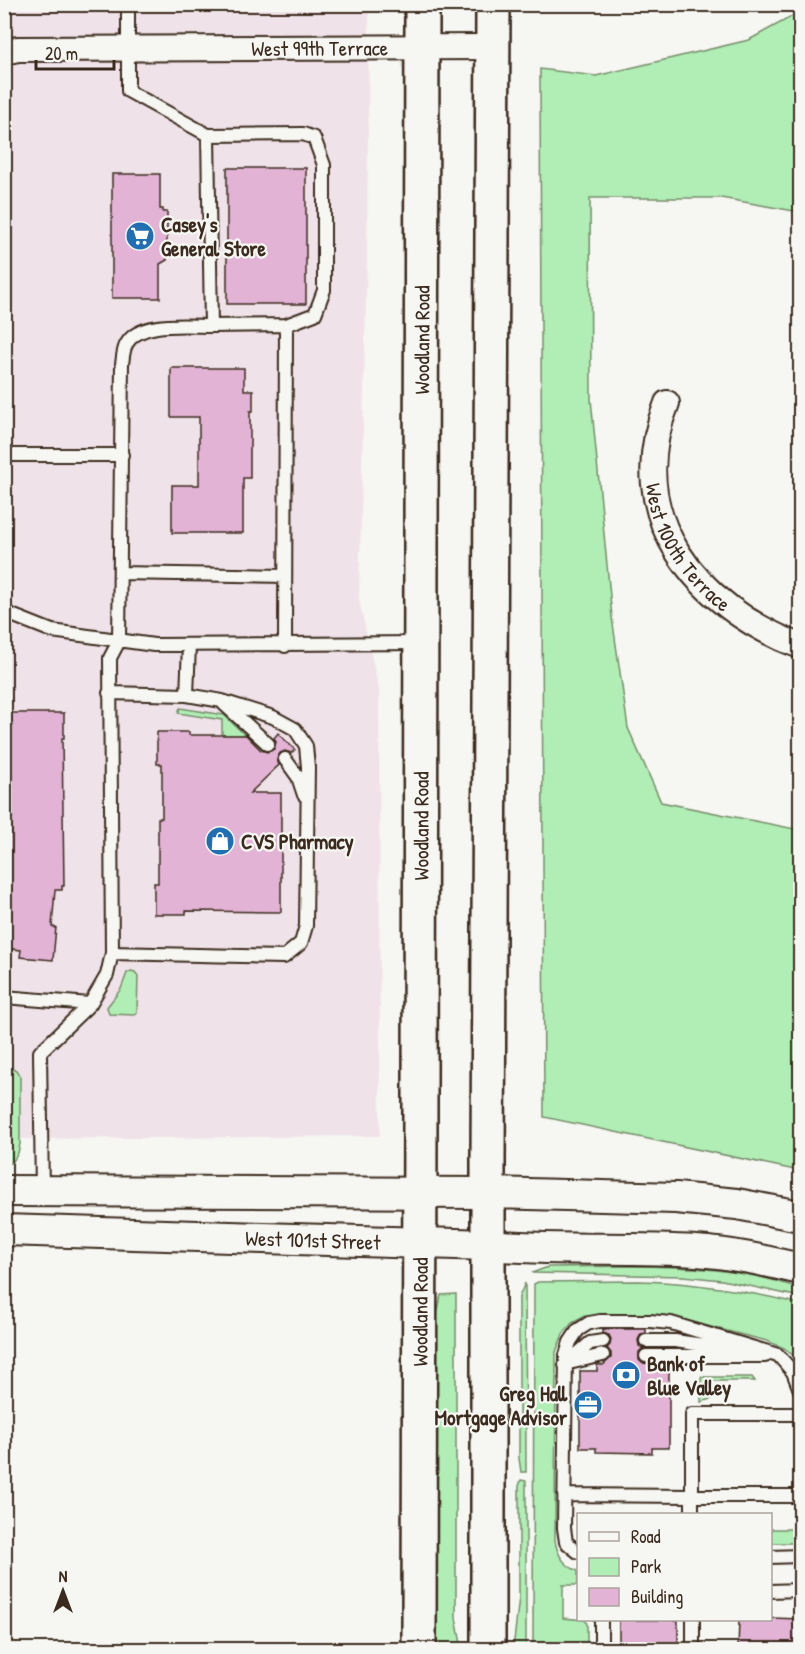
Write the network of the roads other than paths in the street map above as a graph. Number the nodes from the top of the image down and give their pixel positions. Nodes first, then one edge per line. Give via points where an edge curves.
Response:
1 (128, 4) edge
2 (422, 4) edge
3 (493, 4) edge
4 (422, 47) junction
5 (492, 47) junction
6 (128, 48) junction
7 (4, 52) edge
8 (207, 135) junction
9 (211, 326) junction
10 (286, 326) junction
11 (667, 403) dead end
12 (4, 455) edge
13 (122, 455) junction
14 (120, 573) junction
15 (285, 576) junction
16 (4, 612) edge
17 (119, 641) junction
18 (422, 643) junction
19 (189, 645) junction
20 (285, 646) junction
21 (801, 646) edge
22 (110, 693) junction
23 (187, 695) junction
24 (222, 701) junction
25 (268, 744) dead end
26 (285, 759) dead end
27 (308, 808) junction
28 (112, 953) junction
29 (4, 997) edge
30 (90, 1004) junction
31 (4, 1191) edge
32 (42, 1191) junction
33 (421, 1193) junction
34 (488, 1193) junction
35 (801, 1216) edge
36 (4, 1230) edge
37 (419, 1242) junction
38 (488, 1245) junction
39 (801, 1269) edge
40 (603, 1341) dead end
41 (646, 1341) dead end
42 (603, 1355) dead end
43 (778, 1355) junction
44 (646, 1356) dead end
45 (566, 1365) junction
46 (801, 1390) edge
47 (801, 1414) edge
48 (564, 1495) junction
49 (692, 1496) junction
50 (801, 1496) edge
51 (692, 1513) edge
52 (577, 1550) edge
53 (801, 1556) edge
54 (772, 1557) edge
55 (801, 1590) edge
56 (772, 1591) edge
57 (601, 1621) edge
58 (693, 1621) edge
59 (419, 1650) edge
60 (488, 1650) edge
61 (601, 1650) edge
62 (693, 1650) edge

1 - 6 lane
2 - 4 main road, Woodland Road
3 - 5 main road
4 - 5 street, West 99th Terrace
4 - 6 street, West 99th Terrace
4 - 18 main road, Woodland Road
5 - 34 main road
6 - 7 street, West 99th Terrace
6 - 8 lane via 128,91
8 - 9 lane
8 - 10 lane via 303,134 314,138 324,165 324,290 315,314
9 - 10 lane
9 - 13 lane via 142,329 125,346
10 - 15 lane
11 - 21 street, West 100th Terrace via 653,450 652,478 656,506 669,538 690,569 743,618
12 - 13 lane
13 - 14 lane
14 - 15 lane
14 - 17 lane
15 - 20 lane
16 - 17 lane via 52,631
17 - 19 lane
17 - 22 lane via 110,658
18 - 20 lane
18 - 33 main road, Woodland Road
19 - 20 lane
19 - 23 lane
22 - 23 lane
22 - 28 lane
23 - 24 lane
24 - 25 lane
24 - 27 lane via 273,717 295,729 306,746
26 - 27 lane via 298,777
27 - 28 lane via 306,926 301,944 284,957
28 - 30 lane via 107,975
29 - 30 lane
30 - 32 lane via 40,1052
31 - 32 street
32 - 33 street
33 - 34 street
33 - 37 main road, Woodland Road
34 - 35 street via 676,1198
34 - 38 main road
36 - 37 street, West 101st Street
37 - 38 street, West 101st Street
37 - 59 main road, Woodland Road
38 - 39 street, West 101st Street via 697,1251
38 - 60 main road
40 - 45 lane via 590,1343
41 - 43 lane via 675,1341
42 - 45 lane
43 - 44 lane
43 - 45 lane via 671,1323 600,1321 578,1330 570,1341
43 - 46 lane via 793,1372
45 - 48 lane
47 - 49 lane via 692,1414
48 - 49 lane
48 - 52 lane via 566,1542
49 - 50 lane
49 - 51 lane
53 - 54 lane
55 - 56 lane
57 - 61 lane
58 - 62 lane

